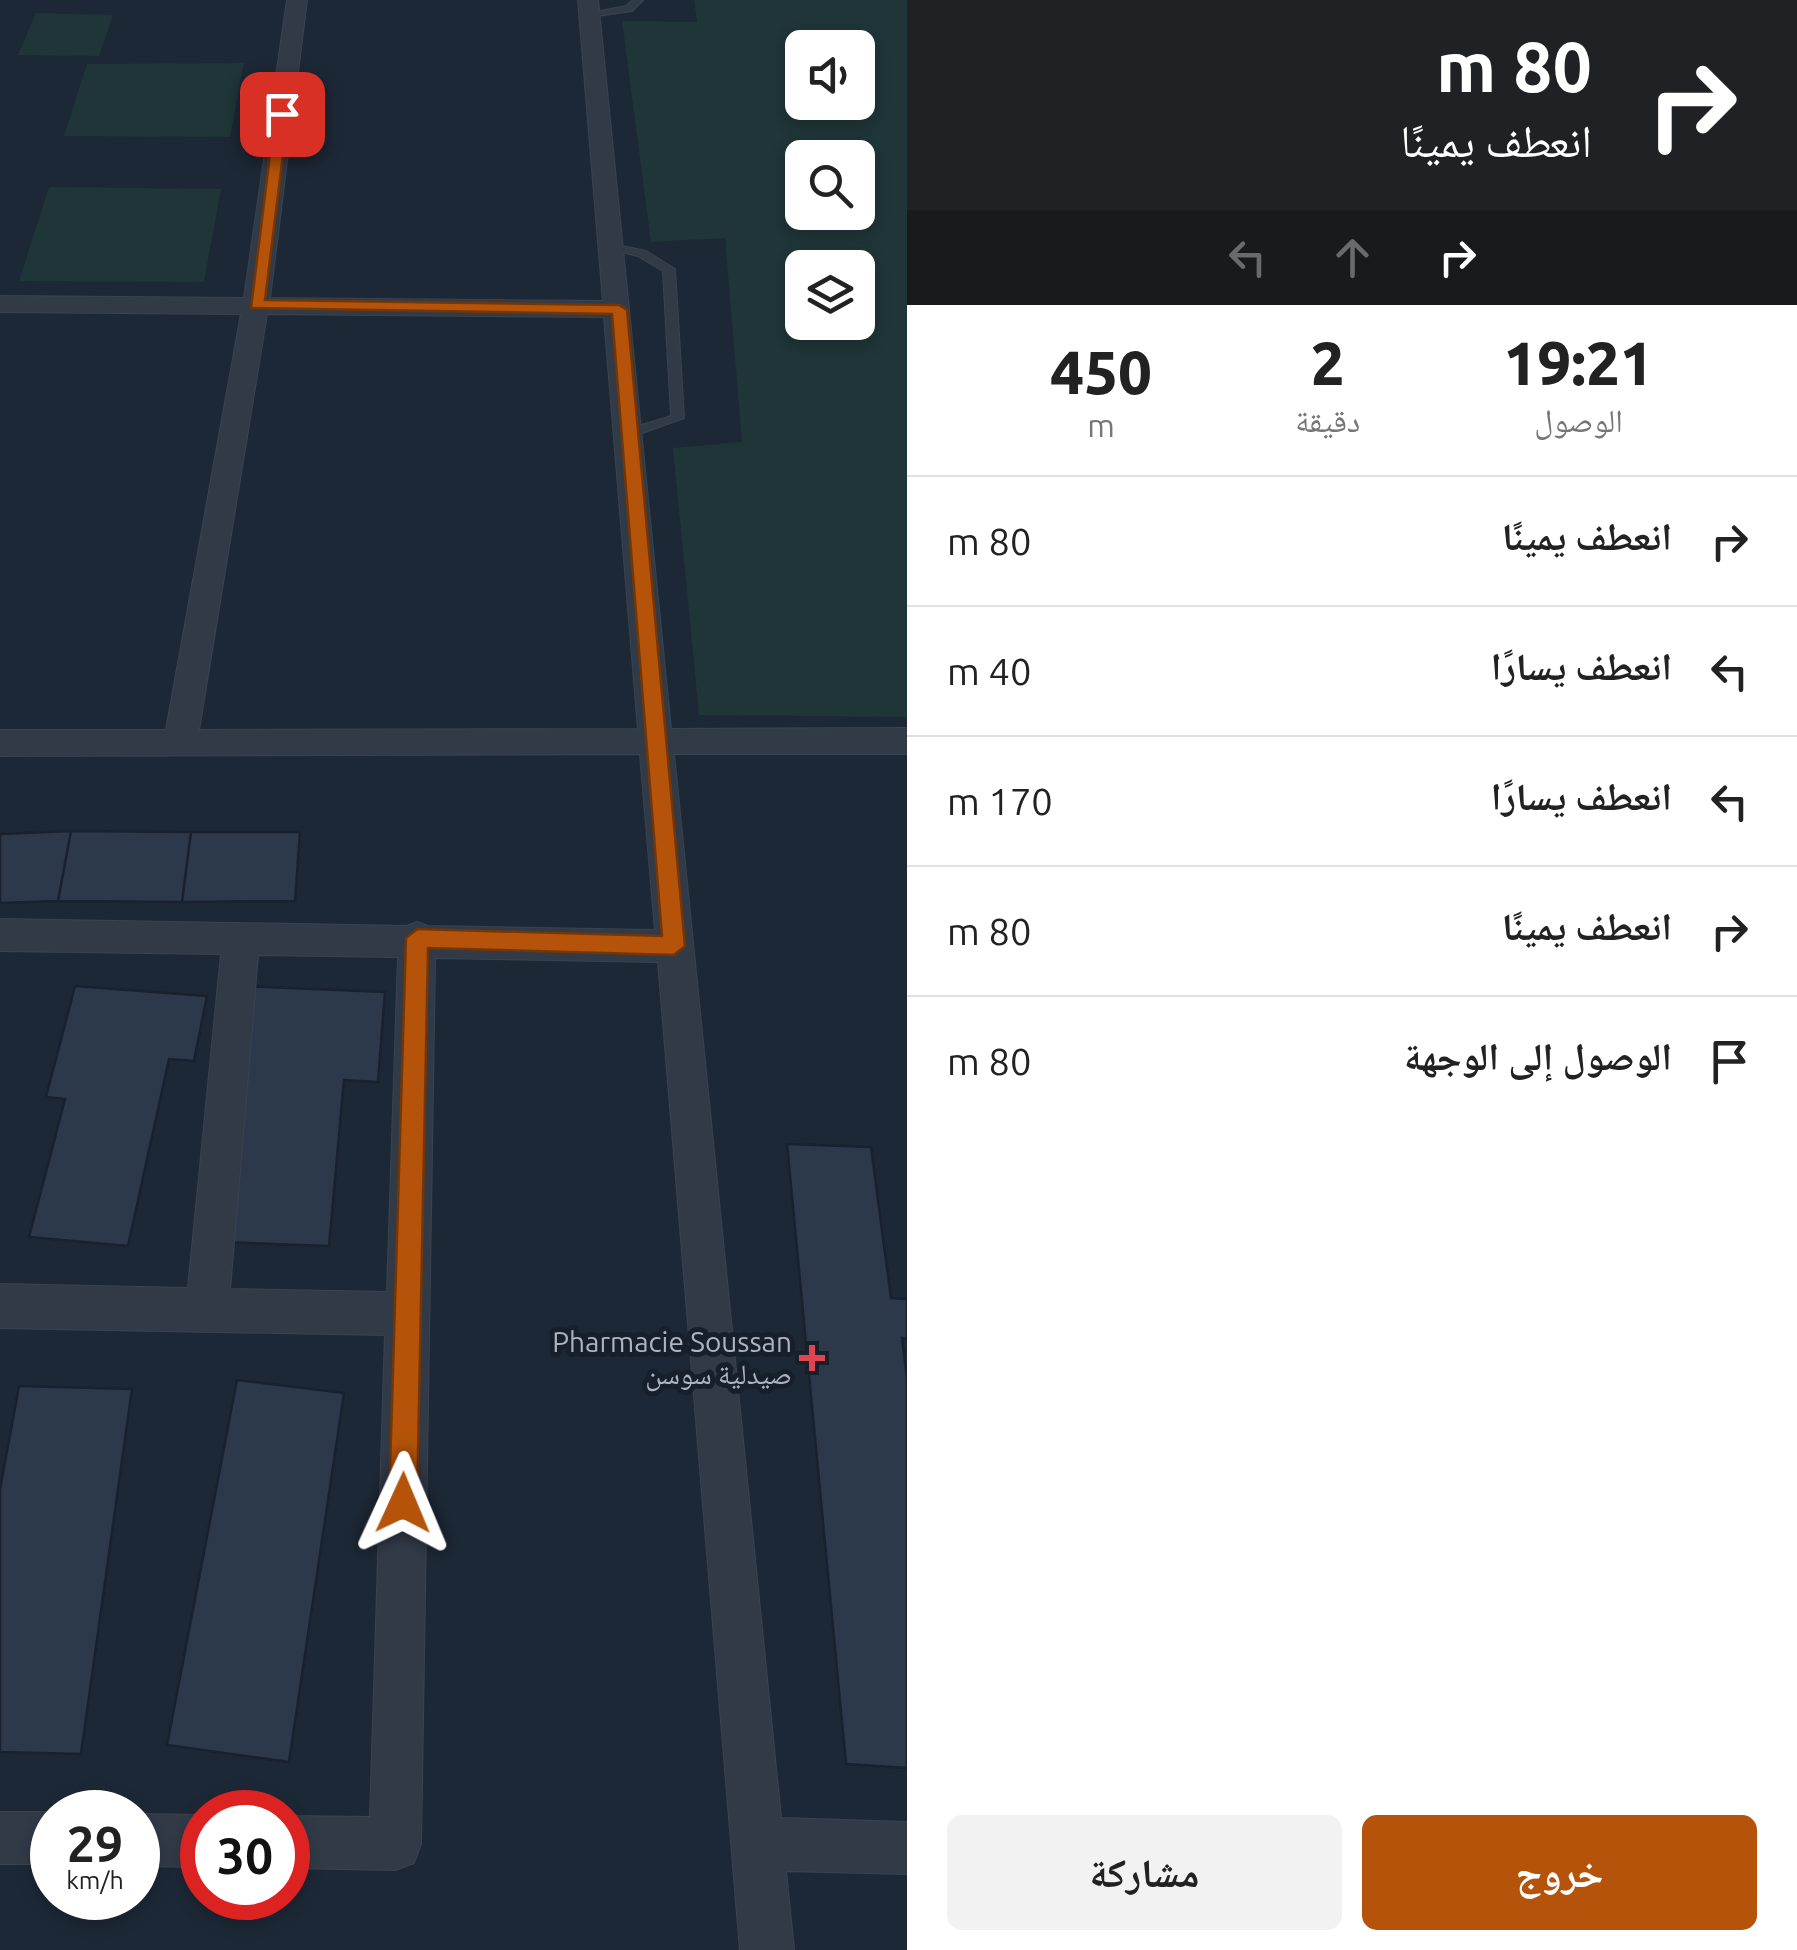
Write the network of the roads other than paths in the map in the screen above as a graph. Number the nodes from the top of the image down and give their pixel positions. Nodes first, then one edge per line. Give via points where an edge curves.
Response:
1 (297, 0) edge
2 (638, 0) edge
3 (589, 7) edge
4 (613, 248) junction
5 (0, 304) edge
6 (256, 304) junction
7 (619, 310) junction
8 (631, 434) junction
9 (907, 741) edge
10 (180, 743) junction
11 (0, 744) edge
12 (656, 744) junction
13 (0, 935) edge
14 (242, 937) junction
15 (417, 938) junction
16 (674, 946) junction
17 (0, 1310) edge
18 (207, 1310) junction
19 (408, 1314) junction
20 (0, 1838) edge
21 (30, 1838) edge
22 (310, 1842) edge
23 (756, 1844) junction
24 (907, 1848) edge
25 (768, 1950) edge

1 - 6 street
2 - 3 lane via 630,8
3 - 4 street
4 - 7 street
4 - 8 lane via 642,253 669,269 678,418
5 - 6 street
6 - 7 street
6 - 10 street
7 - 8 street
8 - 12 street
9 - 12 street
10 - 11 street
10 - 12 street
12 - 16 street
13 - 14 street
14 - 15 street
14 - 18 street
15 - 16 street
15 - 19 street
16 - 23 street
17 - 18 street
18 - 19 street
19 - 22 street via 395,1844
20 - 21 street
23 - 24 street
23 - 25 street

